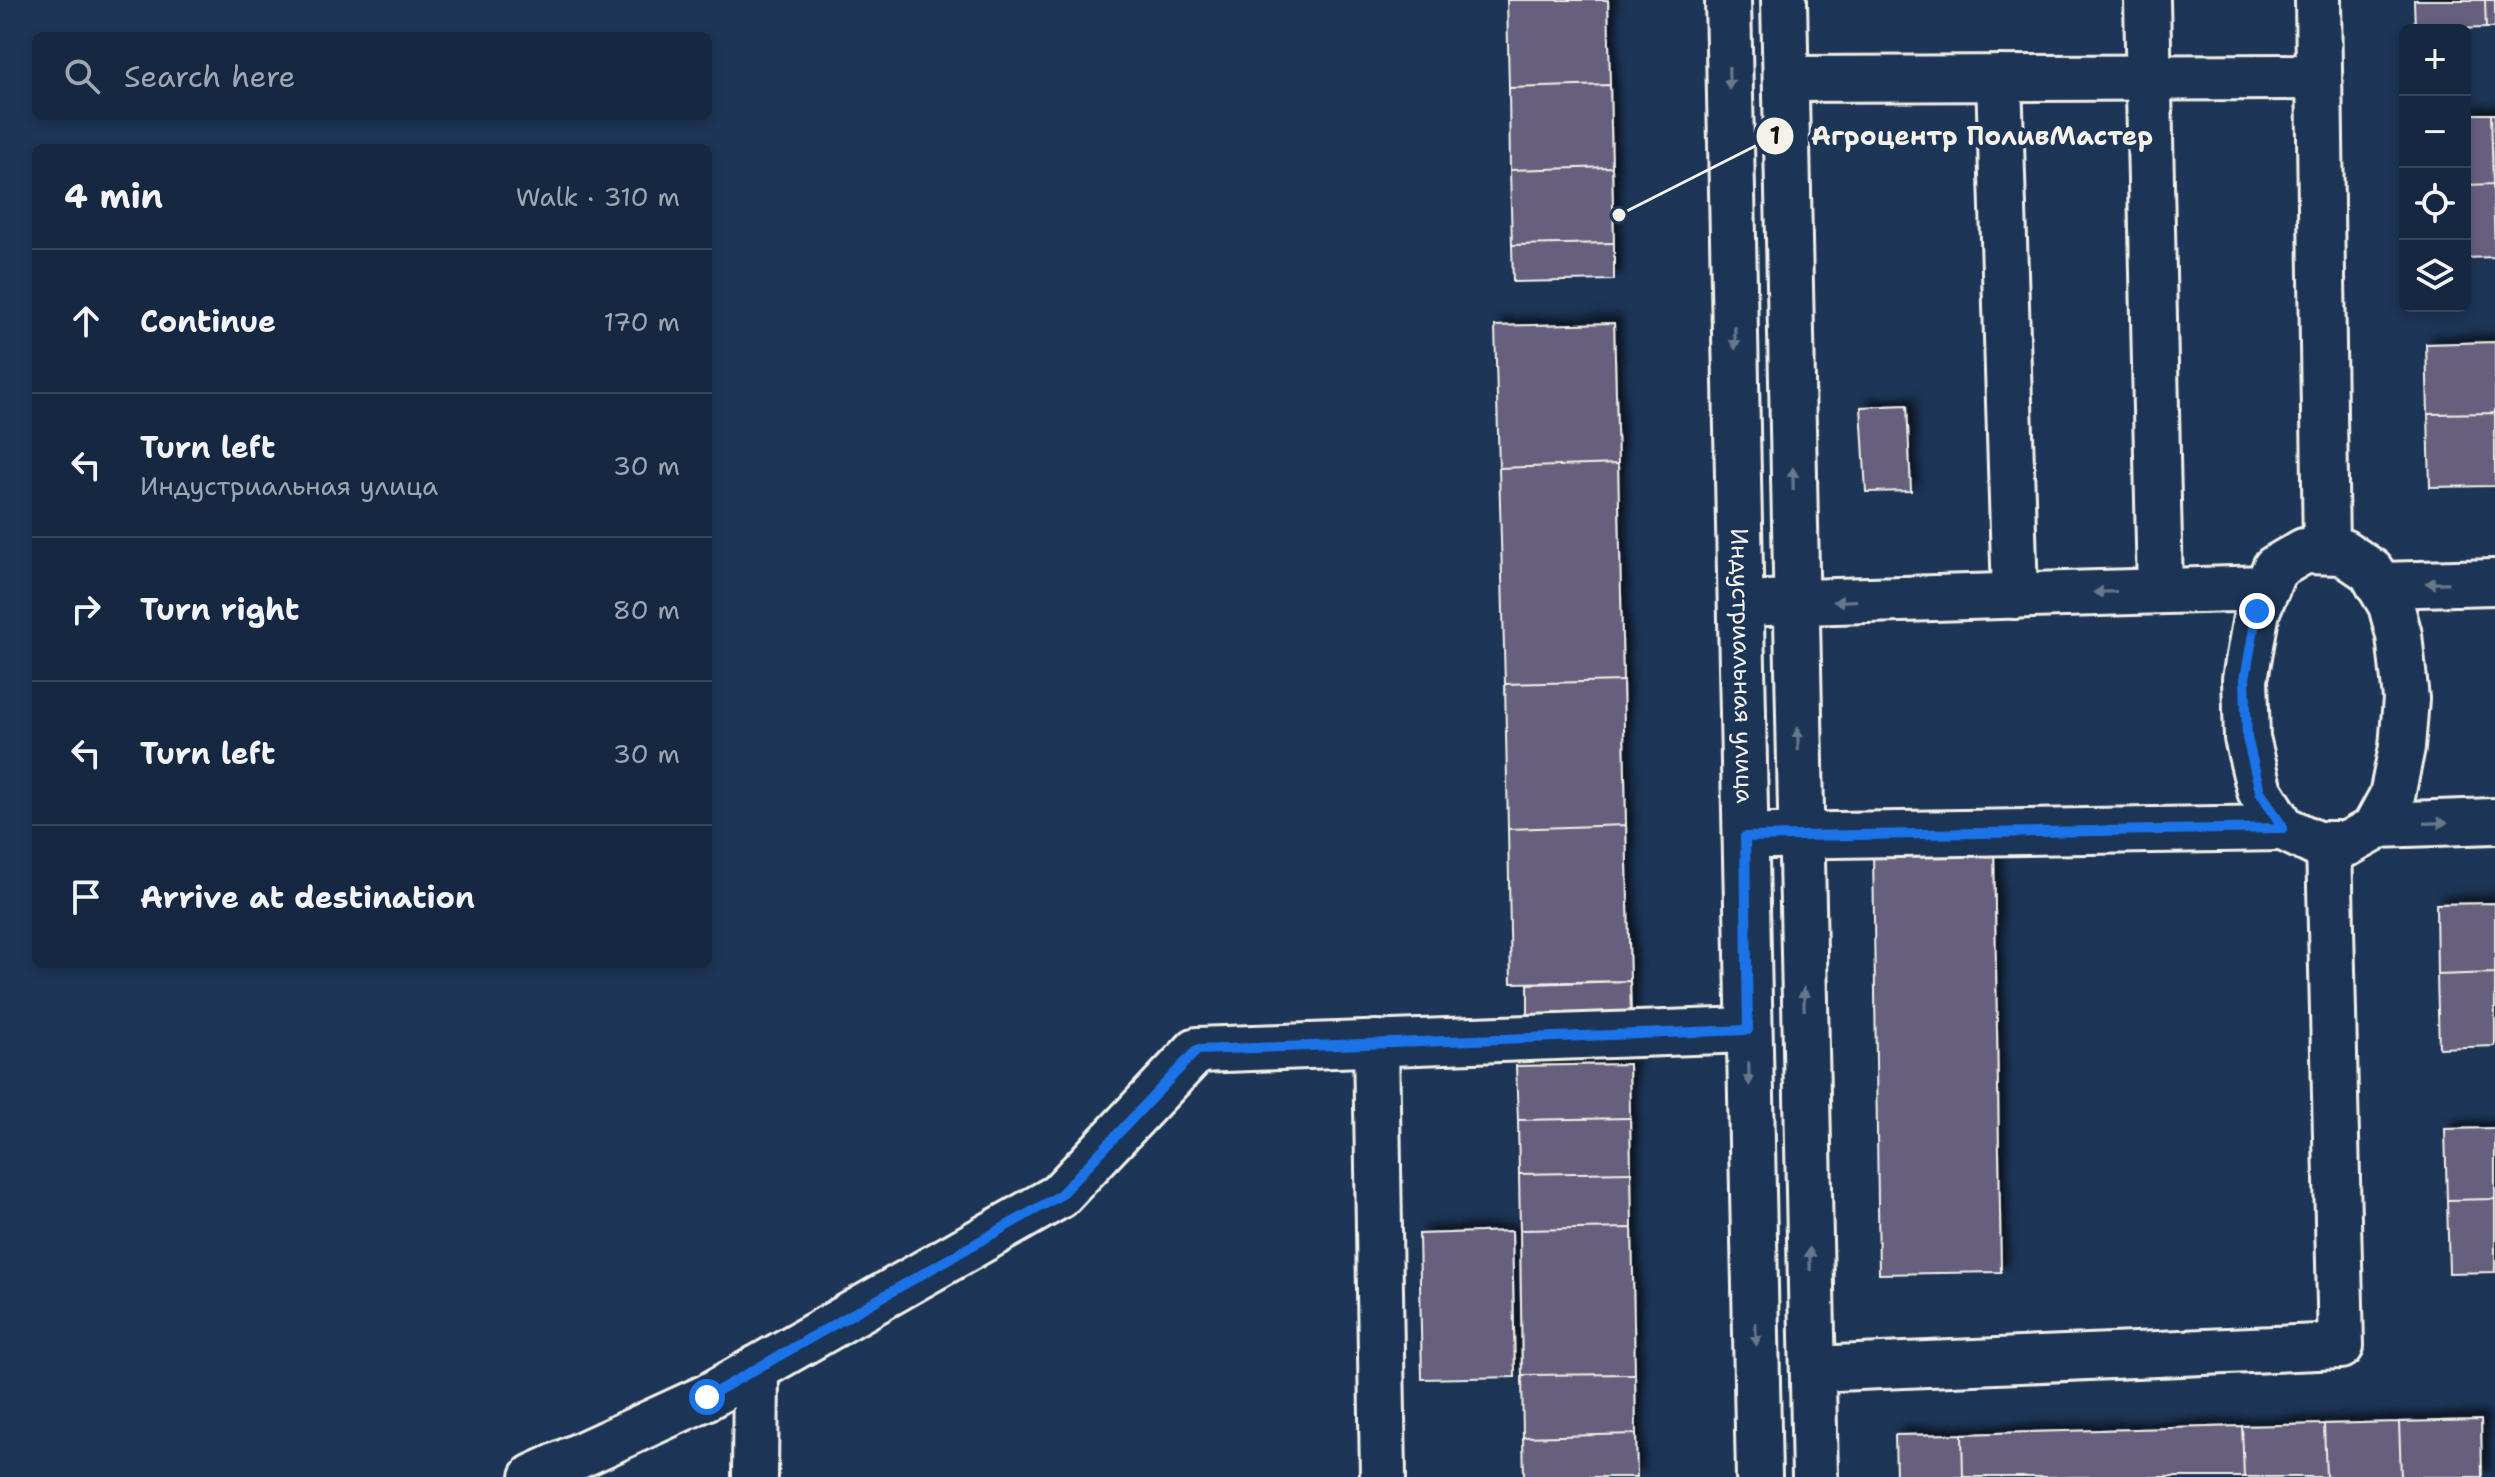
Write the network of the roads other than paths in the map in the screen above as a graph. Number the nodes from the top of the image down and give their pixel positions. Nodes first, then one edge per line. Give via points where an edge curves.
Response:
1 (1728, 0) edge
2 (1784, 0) edge
3 (2147, 0) edge
4 (2318, 0) edge
5 (2148, 77) junction
6 (2319, 77) junction
7 (1999, 78) junction
8 (1786, 79) junction
9 (2326, 551) junction
10 (2495, 582) edge
11 (2379, 585) junction
12 (2267, 588) junction
13 (2160, 591) junction
14 (2015, 596) junction
15 (1796, 603) junction
16 (1740, 604) junction
17 (2495, 821) edge
18 (2377, 825) junction
19 (2283, 828) junction
20 (1800, 836) junction
21 (1745, 837) junction
22 (2329, 844) junction
23 (1748, 1030) junction
24 (1376, 1043) junction
25 (756, 1369) junction
26 (1813, 1369) junction
27 (533, 1477) edge
28 (755, 1477) edge
29 (1383, 1477) edge
30 (1759, 1477) edge
31 (1815, 1477) edge

1 -> 16 street, Индустриальная улица
2 - 8 street
3 - 5 street
4 - 6 street
5 - 6 street
5 - 7 street
5 - 13 street
6 - 9 street
7 - 8 street
7 - 14 street
15 -> 8 street
9 - 11 street via 2343,552 2371,571
9 - 12 street via 2294,556 2275,568
10 -> 11 street
11 - 18 street via 2399,635 2406,699 2392,796
12 - 13 street
12 - 19 street via 2257,611 2245,679 2247,738 2260,791
13 -> 14 street
14 -> 15 street
15 - 16 street
20 -> 15 street
16 - 21 street, Индустриальная улица
18 -> 17 street
18 - 22 street via 2347,844
19 - 20 street
19 - 22 street via 2316,844
20 - 21 street
26 -> 20 street
21 - 23 street, Индустриальная улица
22 - 26 street via 2341,1346
23 - 24 street
23 -> 30 street, Индустриальная улица
24 - 25 street via 1197,1050 1059,1196
24 - 29 street
25 - 27 street
25 - 28 street
26 - 31 street

